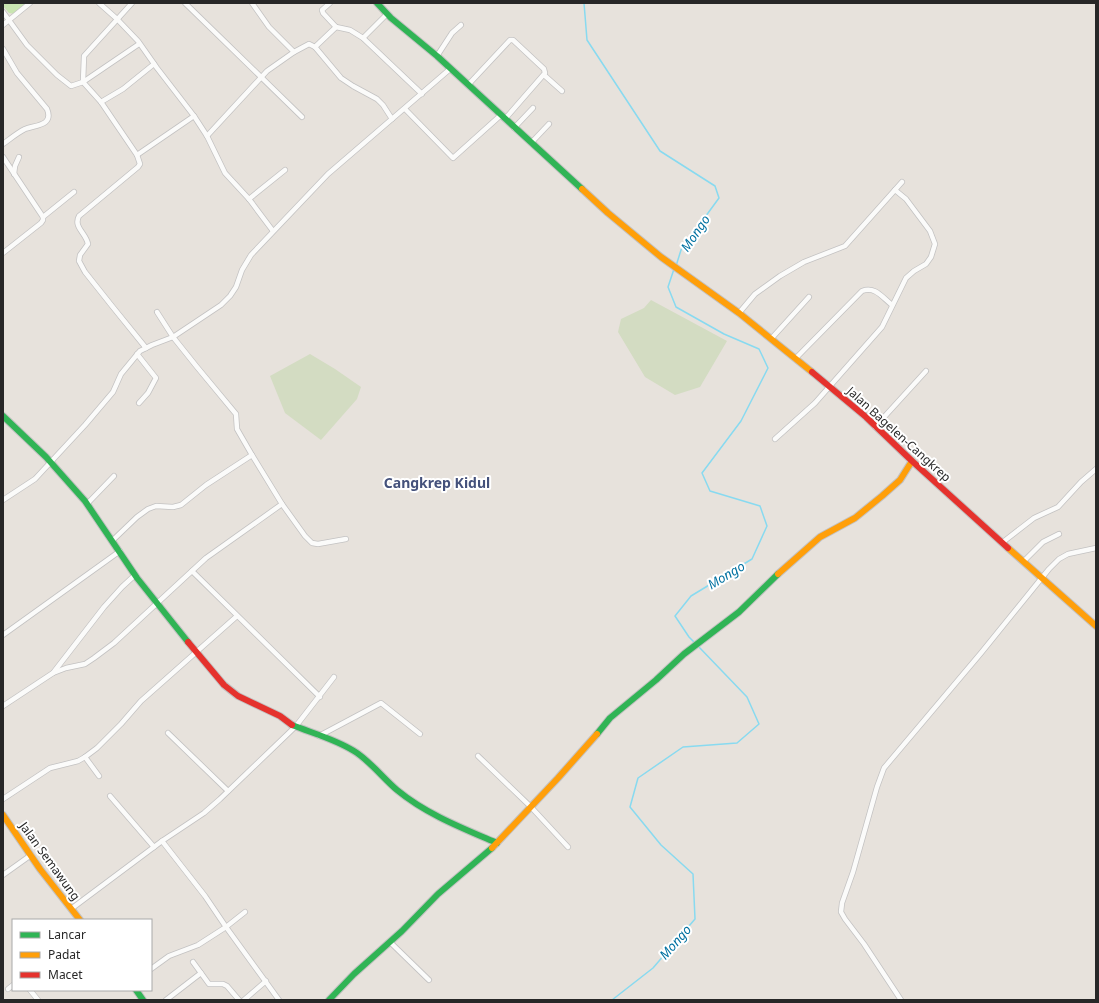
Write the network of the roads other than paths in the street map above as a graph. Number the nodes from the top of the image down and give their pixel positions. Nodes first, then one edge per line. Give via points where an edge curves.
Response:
1 (30, 3) edge
2 (99, 3) edge
3 (132, 3) edge
4 (185, 3) edge
5 (252, 3) edge
6 (330, 3) edge
7 (377, 3) edge
8 (3, 12) edge
9 (387, 14) junction
10 (117, 19) junction
11 (9, 20) junction
12 (3, 25) edge
13 (461, 25) dead end
14 (336, 27) junction
15 (363, 38) junction
16 (140, 44) junction
17 (315, 47) junction
18 (3, 49) edge
19 (294, 52) junction
20 (437, 56) junction
21 (154, 64) junction
22 (450, 69) junction
23 (544, 75) junction
24 (261, 77) junction
25 (83, 82) junction
26 (468, 85) junction
27 (562, 91) dead end
28 (422, 94) junction
29 (101, 102) junction
30 (533, 108) dead end
31 (405, 109) junction
32 (194, 116) junction
33 (302, 117) dead end
34 (503, 117) junction
35 (392, 119) junction
36 (548, 124) dead end
37 (514, 128) junction
38 (207, 136) junction
39 (531, 143) junction
40 (3, 144) edge
41 (137, 155) junction
42 (3, 157) edge
43 (19, 157) dead end
44 (285, 170) dead end
45 (14, 174) junction
46 (902, 182) dead end
47 (895, 190) junction
48 (74, 192) dead end
49 (249, 199) junction
50 (43, 216) junction
51 (273, 231) junction
52 (3, 253) edge
53 (808, 296) dead end
54 (892, 305) junction
55 (157, 312) dead end
56 (738, 313) junction
57 (173, 337) junction
58 (771, 340) junction
59 (146, 348) junction
60 (137, 354) junction
61 (795, 359) junction
62 (926, 371) dead end
63 (829, 387) junction
64 (139, 403) dead end
65 (3, 416) edge
66 (875, 427) junction
67 (775, 439) dead end
68 (252, 455) junction
69 (51, 462) junction
70 (912, 462) junction
71 (1096, 469) edge
72 (114, 476) dead end
73 (3, 500) edge
74 (87, 504) junction
75 (282, 504) junction
76 (1059, 534) dead end
77 (346, 539) dead end
78 (113, 540) junction
79 (1003, 542) junction
80 (1096, 548) edge
81 (120, 552) junction
82 (1024, 561) junction
83 (192, 571) junction
84 (135, 575) junction
85 (1042, 577) junction
86 (156, 603) junction
87 (237, 616) junction
88 (1096, 626) edge
89 (3, 635) edge
90 (196, 652) junction
91 (52, 673) junction
92 (334, 677) dead end
93 (320, 697) junction
94 (3, 706) edge
95 (296, 726) junction
96 (168, 733) dead end
97 (420, 734) dead end
98 (319, 736) junction
99 (478, 756) dead end
100 (85, 757) junction
101 (99, 776) dead end
102 (228, 791) junction
103 (110, 796) dead end
104 (3, 799) edge
105 (531, 807) junction
106 (3, 815) edge
107 (162, 842) junction
108 (497, 843) junction
109 (154, 847) junction
110 (568, 847) dead end
111 (31, 855) junction
112 (3, 874) edge
113 (71, 909) junction
114 (245, 912) dead end
115 (79, 919) edge
116 (226, 927) junction
117 (390, 942) junction
118 (193, 962) dead end
119 (152, 968) edge
120 (201, 973) junction
121 (429, 980) dead end
122 (266, 981) junction
123 (12, 986) edge
124 (8, 989) dead end
125 (31, 991) edge
126 (137, 991) edge
127 (38, 1000) edge
128 (143, 1000) edge
129 (166, 1000) edge
130 (239, 1000) edge
131 (244, 1000) edge
132 (279, 1000) edge
133 (329, 1000) edge
134 (901, 1000) edge

1 - 11 street
2 - 10 street
3 - 10 street
4 - 24 street
5 - 19 street via 269,27
6 - 14 street via 322,10
7 - 9 street, Jalan Bagelen-Cangkrep
8 - 11 street
9 - 15 street
9 - 20 street, Jalan Bagelen-Cangkrep
10 - 16 street
10 - 25 street via 84,56
11 - 12 street
11 - 25 street via 27,45 69,85
13 - 20 street via 452,33
14 - 15 street via 350,30
14 - 17 street
15 - 28 street
16 - 21 street
16 - 25 street
17 - 19 street via 309,44
17 - 35 street via 341,78 377,99
18 - 40 street via 17,73 47,109 49,115 40,125 25,129
19 - 24 street
20 - 22 street, Jalan Bagelen-Cangkrep
21 - 29 street
21 - 32 street
22 - 26 street, Jalan Bagelen-Cangkrep
22 - 28 street
23 - 26 street via 544,69 512,39
23 - 27 street
23 - 34 street
24 - 33 street
24 - 38 street
25 - 29 street
26 - 34 street, Jalan Bagelen-Cangkrep
28 - 31 street
29 - 41 street
30 - 37 street
31 - 34 street via 453,158
31 - 35 street
32 - 38 street
32 - 41 street
34 - 37 street, Jalan Bagelen-Cangkrep
35 - 51 street via 328,174
36 - 39 street
37 - 39 street, Jalan Bagelen-Cangkrep
38 - 49 street via 224,173
39 - 56 street, Jalan Bagelen-Cangkrep via 661,258
41 - 59 street via 140,164 138,167 77,219 88,244 78,261
42 - 45 street
43 - 45 street
44 - 49 street
45 - 50 street
46 - 47 street
47 - 54 street via 927,226 935,244 928,261 906,278
47 - 56 street via 845,246 804,262 780,276 755,294
48 - 50 street
49 - 51 street
50 - 52 street via 41,223
51 - 57 street via 251,255 230,296 221,305
53 - 58 street
54 - 61 street via 874,290 862,292
54 - 63 street via 882,327
55 - 57 street
56 - 58 street, Jalan Bagelen-Cangkrep
57 - 59 street
57 - 68 street via 236,414 237,429
58 - 61 street, Jalan Bagelen-Cangkrep
59 - 60 street
60 - 64 street via 156,378
60 - 69 street via 121,374 113,392
61 - 63 street, Jalan Bagelen-Cangkrep
62 - 66 street
63 - 66 street, Jalan Bagelen-Cangkrep
63 - 67 street
65 - 69 street
66 - 70 street, Jalan Bagelen-Cangkrep
68 - 75 street
68 - 78 street via 180,505 148,509
69 - 73 street via 35,479
69 - 74 street
70 - 79 street, Jalan Bagelen-Cangkrep
70 - 105 street via 900,480 882,496 855,518 820,537 804,550 739,612 684,654 610,718
71 - 79 street via 1058,507 1034,518
72 - 74 street
74 - 78 street
75 - 77 street via 312,543
75 - 83 street via 206,558
76 - 82 street via 1043,542
78 - 81 street
79 - 82 street, Jalan Bagelen-Cangkrep
80 - 85 street via 1063,556
81 - 84 street
81 - 89 street
82 - 85 street, Jalan Bagelen-Cangkrep
83 - 86 street
83 - 87 street
84 - 86 street
84 - 91 street via 104,607
85 - 88 street, Jalan Bagelen-Cangkrep
85 - 134 street via 890,759 877,787 841,912
86 - 90 street
86 - 91 street via 114,643 94,658 85,664
87 - 90 street
87 - 93 street
90 - 95 street via 224,685 238,696
90 - 100 street via 141,701 121,724
91 - 94 street
92 - 93 street
93 - 95 street
95 - 98 street
95 - 102 street
96 - 102 street
97 - 98 street via 381,703
98 - 108 street via 351,748 413,802 442,819
99 - 105 street
100 - 101 street
100 - 104 street via 50,768
102 - 107 street via 204,813
103 - 109 street
105 - 108 street
105 - 110 street
106 - 111 street, Jalan Semawung
107 - 109 street
107 - 116 street
108 - 117 street via 438,894
109 - 113 street
111 - 112 street
111 - 113 street, Jalan Semawung
113 - 115 street, Jalan Semawung
114 - 116 street
116 - 119 street via 198,945 169,956
116 - 122 street
117 - 121 street
117 - 133 street
118 - 120 street
120 - 129 street
120 - 130 street via 209,984 227,986
122 - 131 street
122 - 132 street
123 - 124 street
125 - 127 street
126 - 128 street

